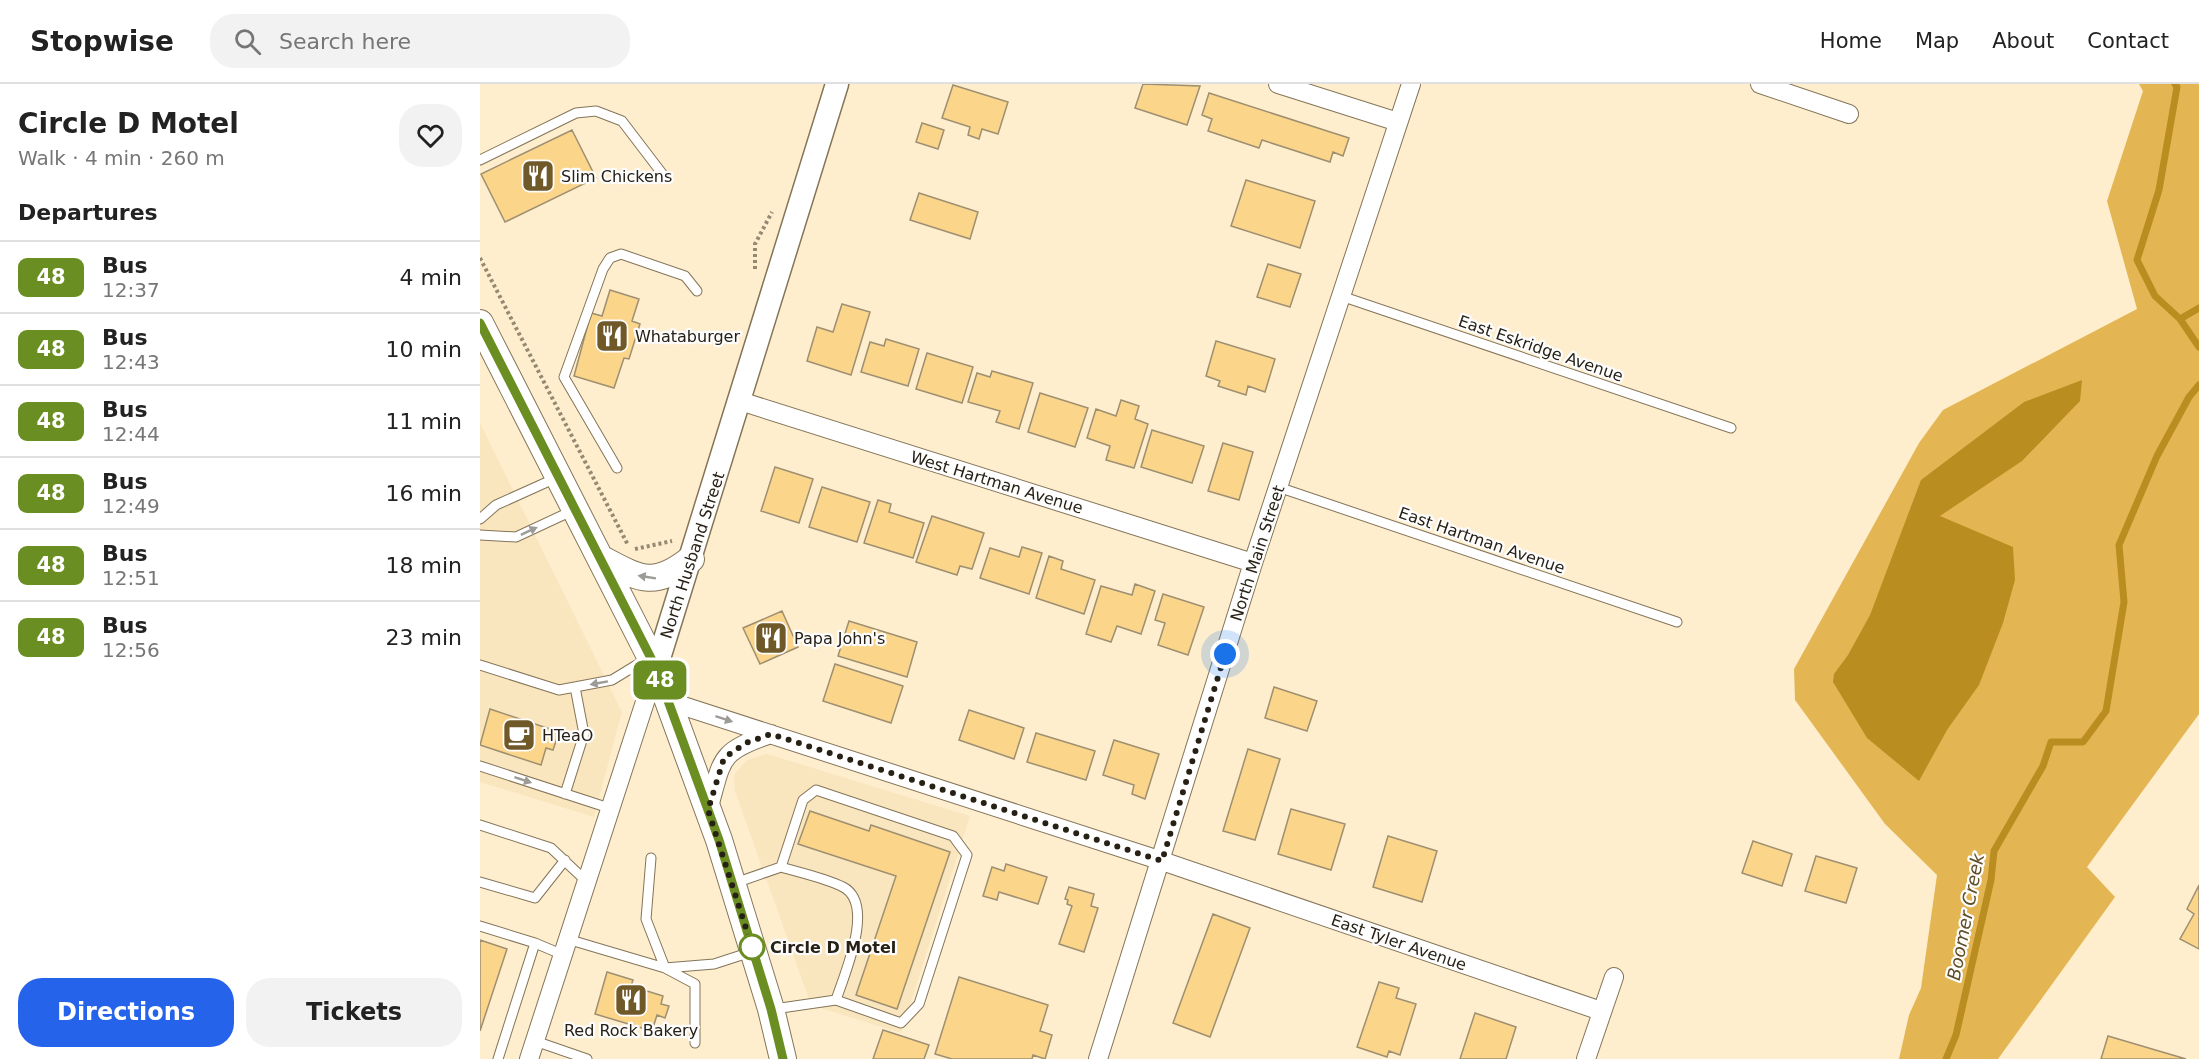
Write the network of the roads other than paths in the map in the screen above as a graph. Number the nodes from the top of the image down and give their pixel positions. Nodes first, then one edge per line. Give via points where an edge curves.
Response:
1 (837, 84) edge
2 (1278, 84) edge
3 (1411, 84) edge
4 (1760, 84) edge
5 (1849, 114) dead end
6 (1398, 122) junction
7 (480, 160) edge
8 (664, 176) dead end
9 (697, 291) dead end
10 (1341, 296) junction
11 (483, 339) edge
12 (740, 401) junction
13 (1731, 428) dead end
14 (616, 468) dead end
15 (558, 477) junction
16 (1278, 487) junction
17 (575, 510) junction
18 (480, 519) edge
19 (480, 535) edge
20 (683, 549) junction
21 (600, 558) junction
22 (1253, 563) junction
23 (1677, 622) dead end
24 (653, 662) junction
25 (480, 665) edge
26 (575, 687) junction
27 (668, 701) junction
28 (771, 734) junction
29 (480, 766) edge
30 (566, 794) junction
31 (609, 808) junction
32 (708, 810) junction
33 (480, 825) edge
34 (651, 858) dead end
35 (565, 860) junction
36 (1162, 861) junction
37 (782, 867) junction
38 (585, 879) junction
39 (480, 882) edge
40 (732, 883) junction
41 (480, 926) edge
42 (535, 943) junction
43 (564, 947) junction
44 (753, 952) junction
45 (665, 968) junction
46 (1614, 977) dead end
47 (836, 1000) junction
48 (771, 1009) junction
49 (1601, 1011) junction
50 (535, 1041) junction
51 (695, 1043) dead end
52 (582, 1058) edge
53 (498, 1059) edge
54 (529, 1059) edge
55 (783, 1059) edge
56 (1098, 1059) edge
57 (1586, 1059) edge

1 - 12 street, North Husband Street
2 - 6 street
3 - 6 street, North Main Street
4 - 5 street
6 - 10 street, North Main Street
7 - 8 lane via 576,112 596,111 622,121
9 - 14 lane via 685,276 621,254 610,258 603,269 564,377
10 - 13 lane, East Eskridge Avenue
10 - 16 street, North Main Street
11 - 15 main road
12 - 20 street, North Husband Street
12 - 22 street, West Hartman Avenue
15 - 17 main road
15 - 18 lane via 496,505
16 - 22 street, North Main Street
16 - 23 lane, East Hartman Avenue
19 -> 17 lane via 516,537
17 - 21 main road
20 -> 21 main road via 676,571 657,579 627,573
20 - 24 street, North Husband Street
21 - 24 main road
22 - 36 street, North Main Street
24 -> 26 lane via 612,680
24 - 27 main road
24 - 31 street, North Husband Street
25 - 26 lane via 560,690
26 - 30 lane via 584,734
27 -> 28 street, East Tyler Avenue
27 - 32 main road
28 - 32 street via 746,743 724,758
28 - 36 street, East Tyler Avenue
29 -> 30 lane
30 - 31 lane
31 - 38 street, North Husband Street
32 - 40 main road
33 - 35 lane via 551,848
34 - 45 lane via 646,919
35 - 38 lane
35 - 39 lane via 535,898
36 - 49 street, East Tyler Avenue
36 - 56 street, North Main Street
37 - 40 lane
37 - 47 lane via 846,888 853,897 860,926
37 - 47 lane via 803,800 816,790 953,836 967,855 919,1004 901,1023
38 - 43 street, North Husband Street
40 - 44 main road
41 - 42 lane
42 - 43 lane
42 - 53 lane
43 - 45 lane
43 - 50 street, North Husband Street
44 - 45 lane via 714,964
44 - 48 main road
45 - 51 lane via 694,984
46 - 49 street
47 - 48 lane
48 - 55 main road
49 - 57 street
50 - 52 lane
50 - 54 street, North Husband Street

